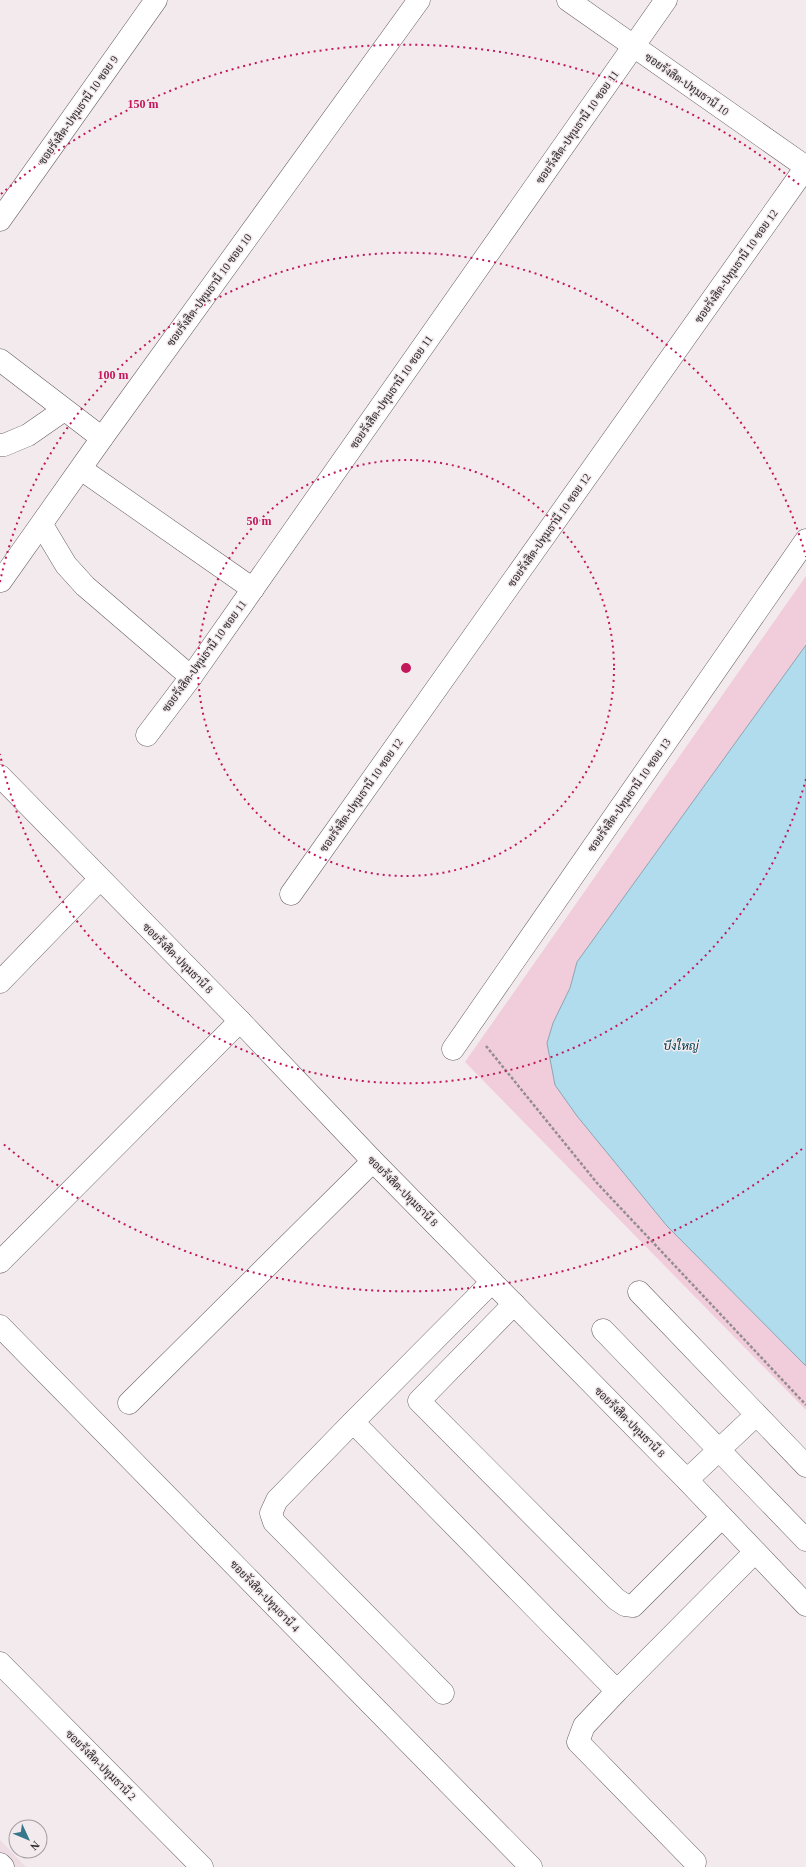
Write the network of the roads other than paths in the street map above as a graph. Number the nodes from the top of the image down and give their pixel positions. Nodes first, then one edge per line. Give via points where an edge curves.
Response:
1 (156, 0) edge
2 (419, 0) edge
3 (568, 0) edge
4 (666, 0) edge
5 (634, 47) junction
6 (806, 167) edge
7 (0, 220) edge
8 (0, 360) edge
9 (64, 410) junction
10 (102, 438) junction
11 (0, 445) edge
12 (81, 469) junction
13 (42, 525) junction
14 (806, 540) edge
15 (1, 581) dead end
16 (253, 589) junction
17 (191, 676) junction
18 (147, 736) dead end
19 (0, 776) edge
20 (100, 879) junction
21 (291, 894) dead end
22 (0, 982) edge
23 (240, 1021) junction
24 (453, 1049) dead end
25 (373, 1161) junction
26 (0, 1262) edge
27 (492, 1282) junction
28 (639, 1292) dead end
29 (514, 1304) junction
30 (0, 1326) edge
31 (603, 1330) dead end
32 (129, 1403) dead end
33 (756, 1415) junction
34 (352, 1422) junction
35 (720, 1450) junction
36 (806, 1466) edge
37 (687, 1480) junction
38 (722, 1517) junction
39 (806, 1540) edge
40 (755, 1552) junction
41 (806, 1605) edge
42 (0, 1663) edge
43 (617, 1691) junction
44 (443, 1693) dead end
45 (695, 1862) dead end
46 (0, 1864) edge
47 (3, 1867) edge
48 (202, 1867) edge
49 (531, 1867) edge

1 - 7 street, ซอยรังสิต-ปทุมธานี 10 ซอย 9
2 - 10 street, ซอยรังสิต-ปทุมธานี 10 ซอย 10
3 - 5 street, ซอยรังสิต-ปทุมธานี 10
4 - 5 street, ซอยรังสิต-ปทุมธานี 10 ซอย 11
5 - 6 street, ซอยรังสิต-ปทุมธานี 10
5 - 16 street, ซอยรังสิต-ปทุมธานี 10 ซอย 11
6 - 21 street, ซอยรังสิต-ปทุมธานี 10 ซอย 12
8 - 9 street
9 - 10 street
9 - 11 street via 28,435
10 - 12 street, ซอยรังสิต-ปทุมธานี 10 ซอย 10
12 - 13 street, ซอยรังสิต-ปทุมธานี 10 ซอย 10
12 - 16 street
13 - 15 street, ซอยรังสิต-ปทุมธานี 10 ซอย 10
13 - 17 street via 66,565 85,586
14 - 24 street, ซอยรังสิต-ปทุมธานี 10 ซอย 13
16 - 17 street, ซอยรังสิต-ปทุมธานี 10 ซอย 11
17 - 18 street, ซอยรังสิต-ปทุมธานี 10 ซอย 11
19 - 20 street, ซอยรังสิต-ปทุมธานี 8
20 - 22 street
20 - 23 street, ซอยรังสิต-ปทุมธานี 8
23 - 25 street, ซอยรังสิต-ปทุมธานี 8
23 - 26 street
25 - 27 street, ซอยรังสิต-ปทุมธานี 8
25 - 32 street
27 - 29 street, ซอยรังสิต-ปทุมธานี 8
27 - 34 street
28 - 33 street
29 - 37 street, ซอยรังสิต-ปทุมธานี 8
29 - 38 street via 419,1401 616,1599 625,1605 633,1606
30 - 49 street, ซอยรังสิต-ปทุมธานี 4
31 - 35 street
33 - 35 street
33 - 36 street
34 - 43 street
34 - 44 street via 277,1500 271,1513 274,1522
35 - 37 street
35 - 39 street
37 - 38 street, ซอยรังสิต-ปทุมธานี 8
38 - 40 street, ซอยรังสิต-ปทุมธานี 8
40 - 41 street, ซอยรังสิต-ปทุมธานี 8
40 - 43 street
42 - 48 street, ซอยรังสิต-ปทุมธานี 2
43 - 45 street via 584,1726 578,1742
46 - 47 street

